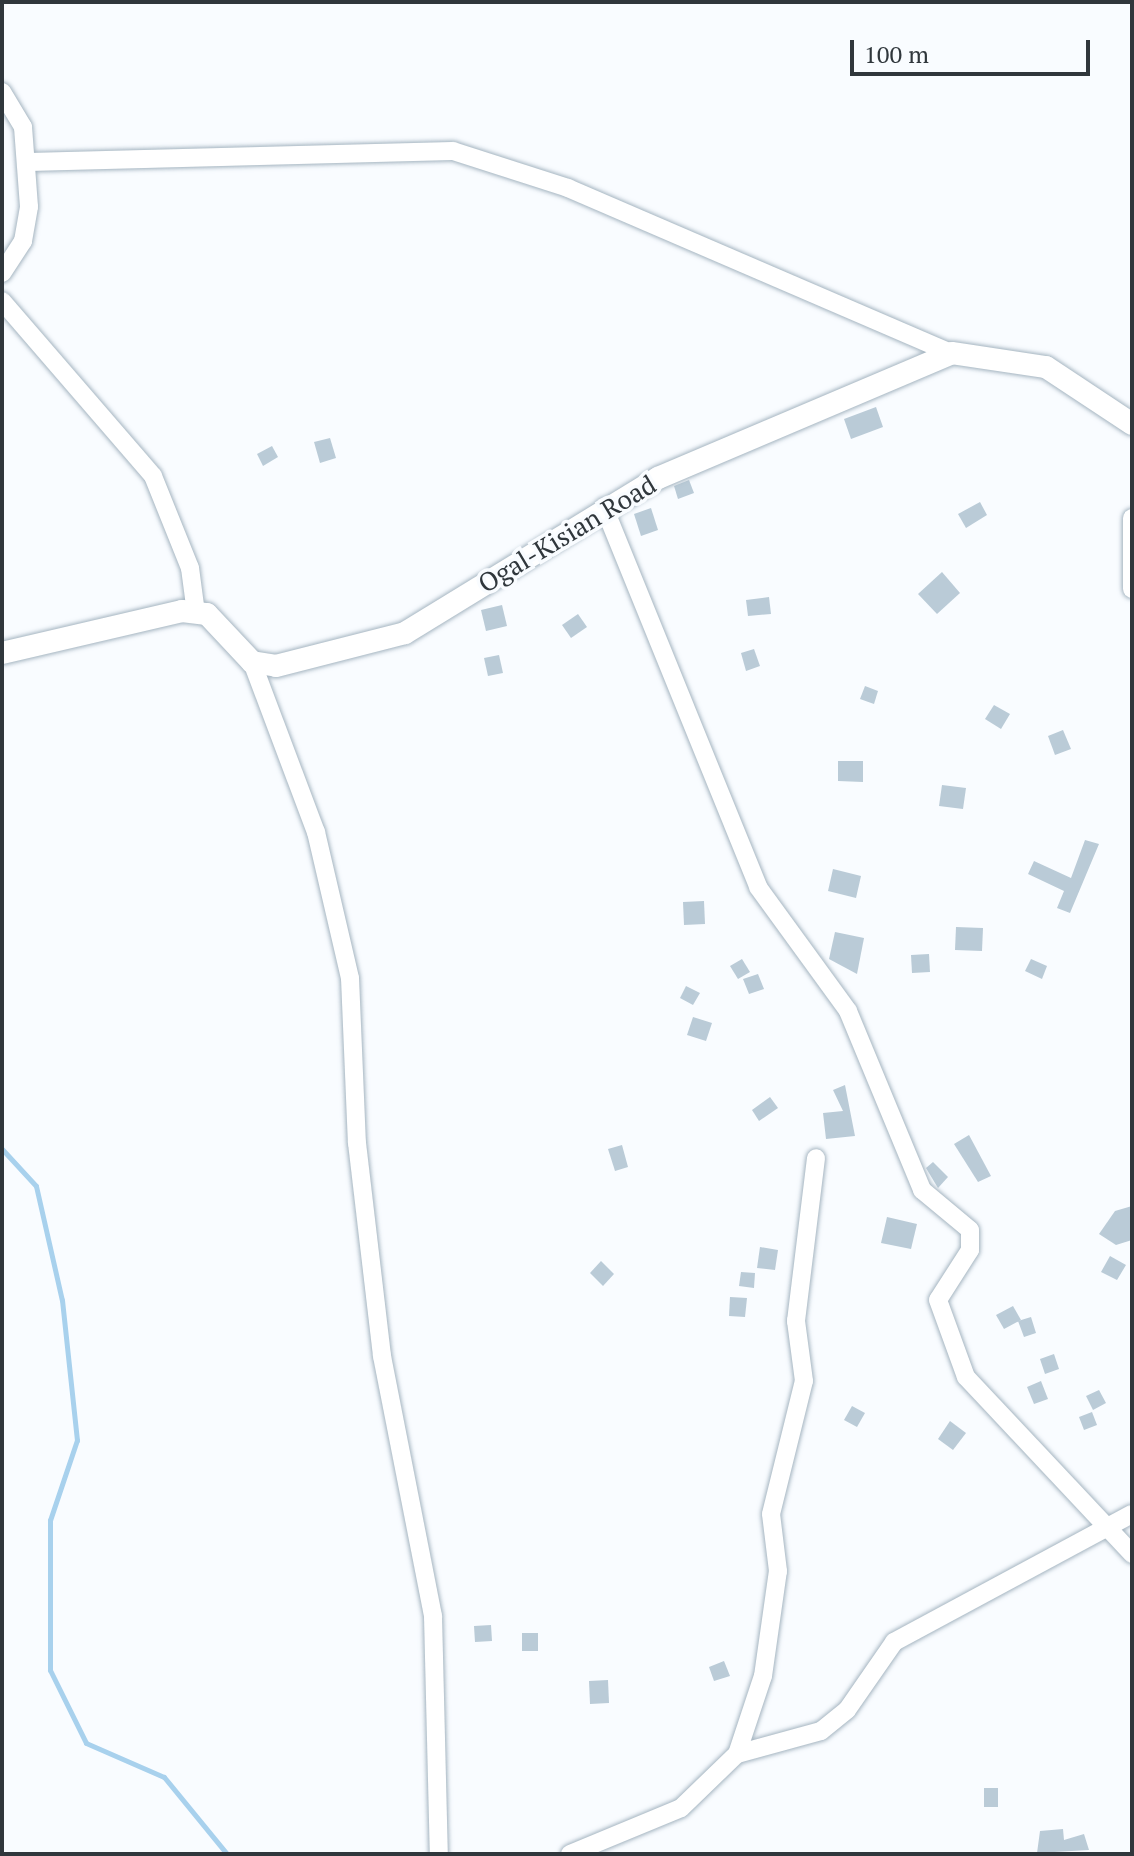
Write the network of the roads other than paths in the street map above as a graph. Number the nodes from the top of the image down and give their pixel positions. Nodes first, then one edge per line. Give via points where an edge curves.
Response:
1 (2, 92) edge
2 (28, 162) junction
3 (2, 273) edge
4 (2, 301) edge
5 (952, 353) junction
6 (1132, 424) edge
7 (604, 507) junction
8 (1132, 518) edge
9 (1132, 589) edge
10 (196, 613) junction
11 (2, 653) edge
12 (252, 662) junction
13 (816, 1158) dead end
14 (1132, 1514) edge
15 (1105, 1526) junction
16 (1132, 1554) edge
17 (737, 1754) junction
18 (439, 1854) edge
19 (570, 1854) edge

1 - 2 street via 17,109
2 - 3 street via 29,227
2 - 5 street via 453,151 568,188
4 - 10 street via 153,476 190,568
5 - 6 main road, Ogal-Kisian Road via 1046,367
5 - 7 main road, Ogal-Kisian Road via 820,404
7 - 12 main road, Ogal-Kisian Road via 405,633 308,662
7 - 15 street via 758,887 848,1011 922,1190 970,1230 970,1250 938,1300 966,1377
8 - 9 street
10 - 11 main road via 161,612
10 - 12 main road via 221,623
12 - 18 street via 316,832 350,978 357,1143 382,1356 433,1616
13 - 17 street via 796,1321 804,1381 771,1514 778,1571 763,1676
14 - 15 street
15 - 16 street
15 - 17 street via 894,1642 847,1710 821,1731
17 - 19 street via 681,1808

